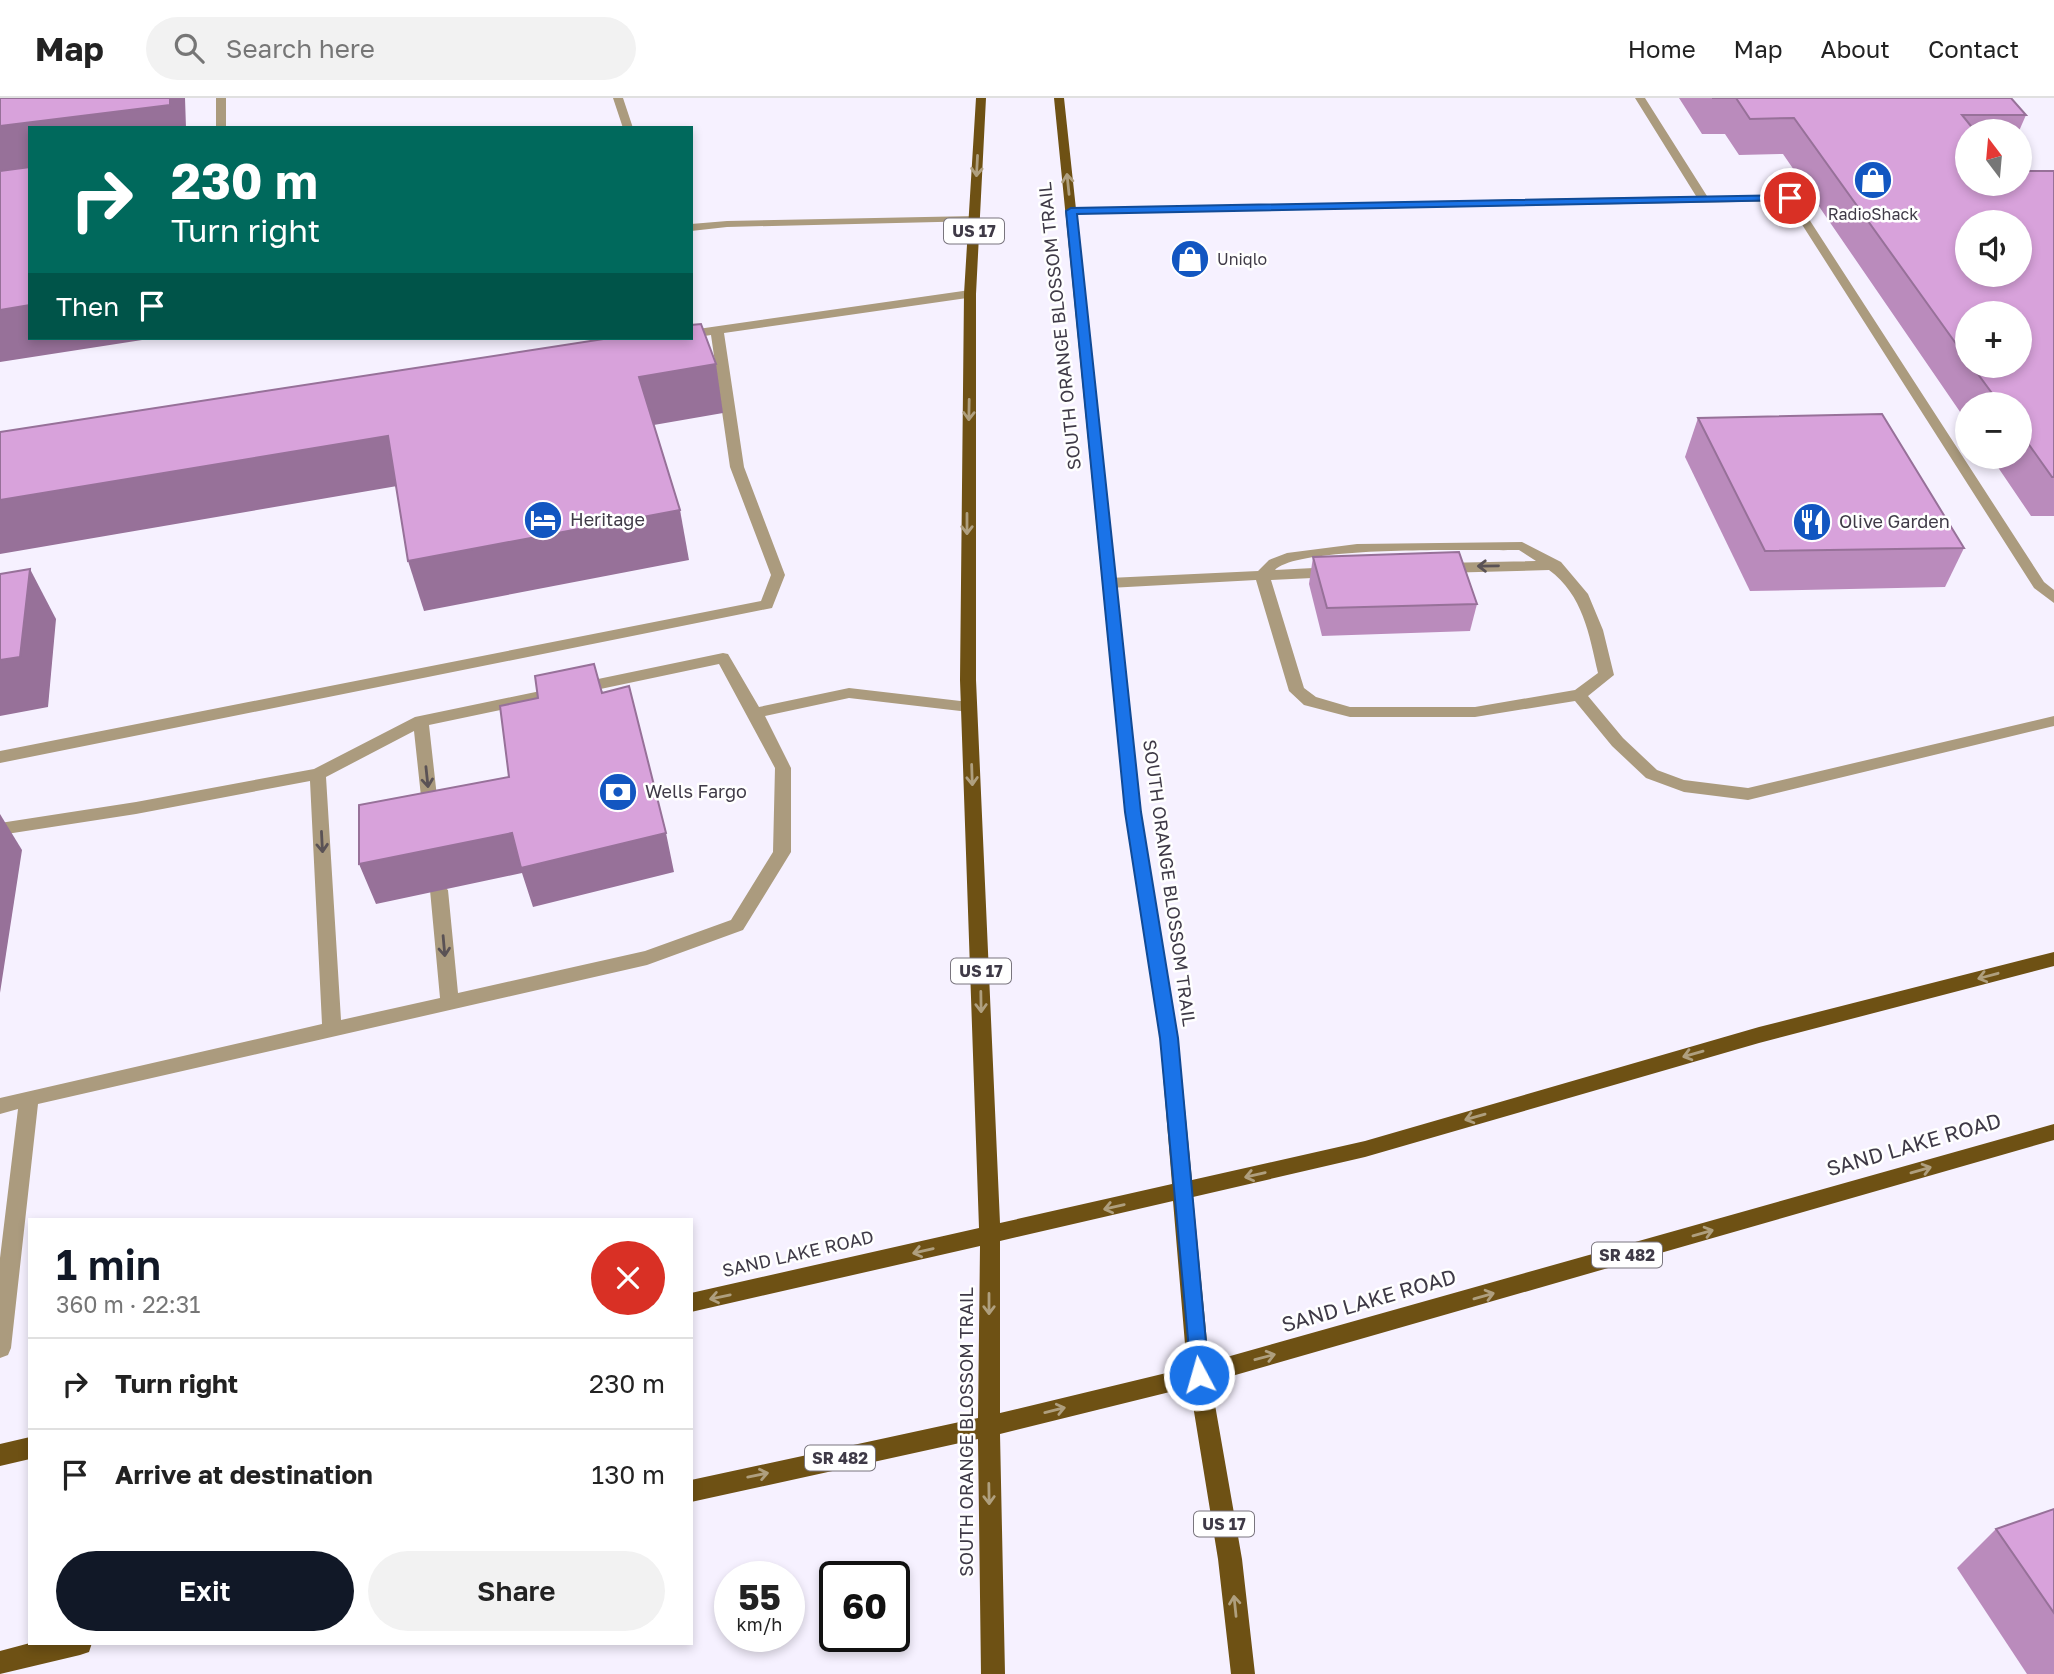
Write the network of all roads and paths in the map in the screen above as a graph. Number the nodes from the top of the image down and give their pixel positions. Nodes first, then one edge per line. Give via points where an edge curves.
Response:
1 (221, 98) edge
2 (618, 98) edge
3 (981, 98) edge
4 (1059, 98) edge
5 (1640, 98) edge
6 (221, 126) edge
7 (627, 126) edge
8 (1703, 198) junction
9 (1071, 211) junction
10 (975, 219) junction
11 (693, 228) edge
12 (970, 294) junction
13 (717, 330) junction
14 (693, 334) edge
15 (1556, 565) junction
16 (1419, 568) edge
17 (1347, 571) edge
18 (1262, 576) junction
19 (1109, 583) junction
20 (2054, 598) edge
21 (1579, 695) junction
22 (969, 707) junction
23 (755, 713) junction
24 (421, 721) junction
25 (2054, 721) edge
26 (0, 757) edge
27 (318, 774) junction
28 (0, 829) edge
29 (433, 834) edge
30 (439, 890) dead end
31 (2054, 959) edge
32 (450, 1002) junction
33 (331, 1028) junction
34 (29, 1098) junction
35 (0, 1106) edge
36 (2054, 1132) edge
37 (1181, 1192) junction
38 (990, 1236) junction
39 (693, 1303) edge
40 (0, 1348) edge
41 (1199, 1375) junction
42 (989, 1426) junction
43 (28, 1448) edge
44 (0, 1455) edge
45 (693, 1491) edge
46 (72, 1645) edge
47 (0, 1663) edge
48 (993, 1674) edge
49 (1243, 1674) edge

1 - 6 lane
2 - 7 lane
3 -> 10 main road, SOUTH ORANGE BLOSSOM TRAIL / US 17
9 -> 4 main road, SOUTH ORANGE BLOSSOM TRAIL / US 17
5 - 8 lane
8 - 9 lane
8 - 20 lane via 1790,198 2039,585
9 - 19 main road, SOUTH ORANGE BLOSSOM TRAIL / US 17
10 - 11 lane
10 - 12 main road, SOUTH ORANGE BLOSSOM TRAIL / US 17
12 - 13 lane
12 -> 22 main road, SOUTH ORANGE BLOSSOM TRAIL / US 17
13 - 14 lane
13 - 26 lane via 737,467 778,575 767,605
15 -> 16 lane
15 - 18 lane via 1522,545 1357,548 1292,556 1274,563
15 - 21 lane via 1582,593 1606,675
17 - 18 lane
18 - 19 lane
18 - 21 lane via 1297,691 1310,701 1349,712 1475,712
19 - 37 main road, SOUTH ORANGE BLOSSOM TRAIL / US 17 via 1133,812 1169,1038
21 - 25 lane via 1618,744 1660,779 1698,790 1748,794
22 - 23 lane via 849,693
22 -> 38 main road, SOUTH ORANGE BLOSSOM TRAIL / US 17
23 - 24 lane via 723,658
23 - 32 lane via 783,768 782,852 737,925 647,958
24 - 27 lane
24 -> 29 lane
27 - 28 lane
27 -> 33 lane
30 -> 32 lane
31 -> 37 main road, SAND LAKE ROAD via 1759,1035 1365,1149
32 - 33 lane
33 - 34 lane
34 - 35 lane
34 - 40 lane
41 -> 36 main road, SAND LAKE ROAD / SR 482
37 -> 38 main road, SAND LAKE ROAD
37 - 41 main road, SOUTH ORANGE BLOSSOM TRAIL / US 17
38 -> 39 main road, SAND LAKE ROAD
38 -> 42 main road, SOUTH ORANGE BLOSSOM TRAIL / US 17
42 -> 41 main road, SAND LAKE ROAD / SR 482
49 -> 41 main road, SOUTH ORANGE BLOSSOM TRAIL / US 17 via 1230,1559
45 -> 42 main road, SAND LAKE ROAD / SR 482
42 -> 48 main road, SOUTH ORANGE BLOSSOM TRAIL / US 17
43 - 44 main road
46 - 47 main road

